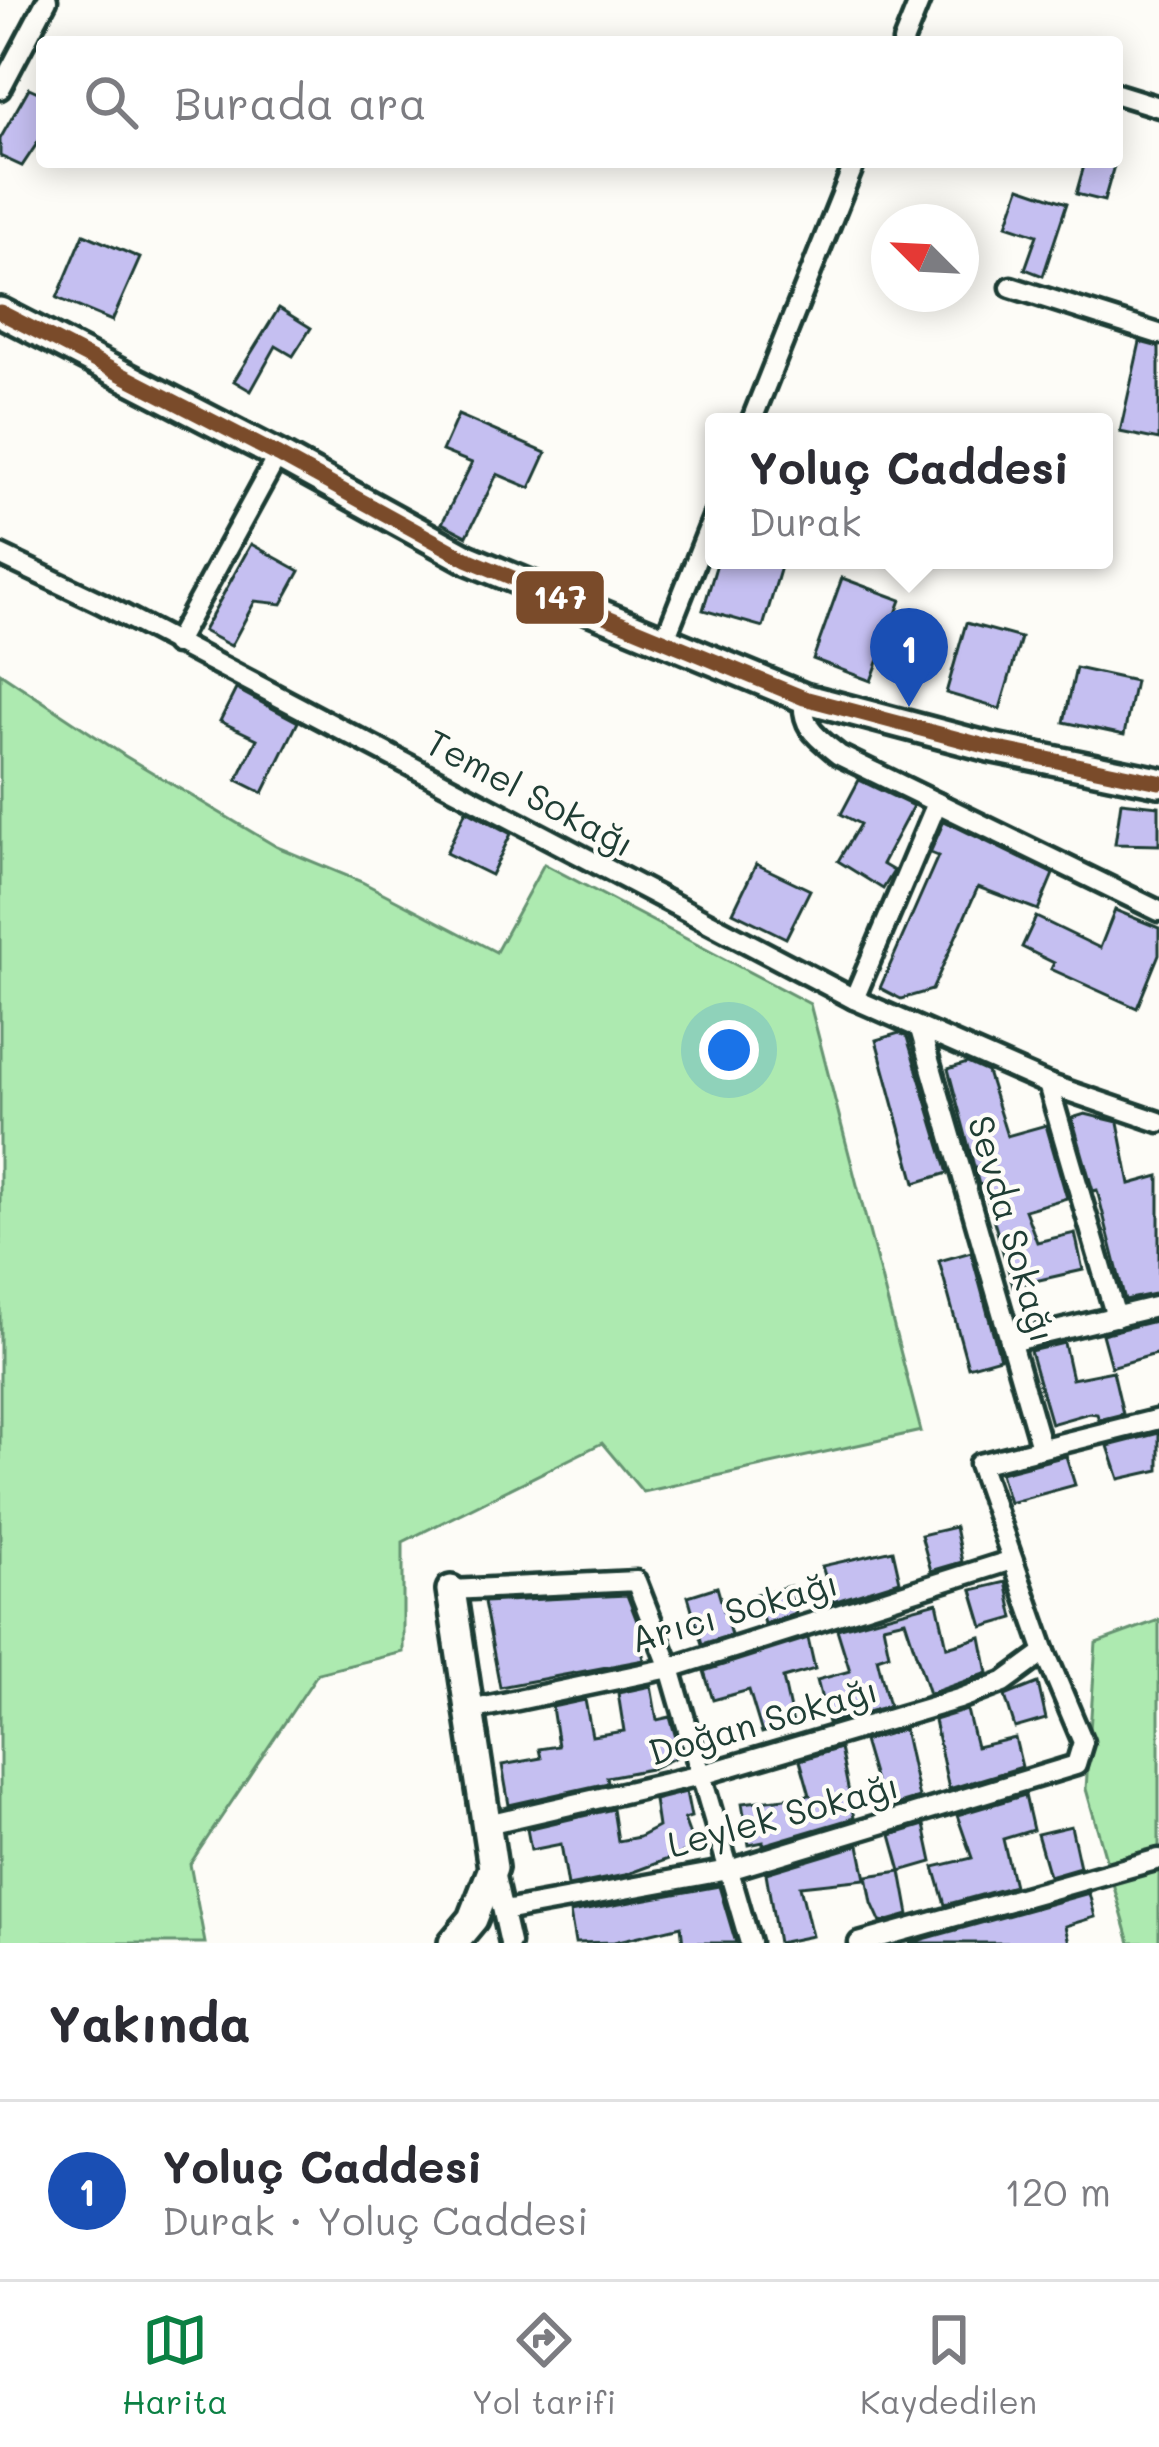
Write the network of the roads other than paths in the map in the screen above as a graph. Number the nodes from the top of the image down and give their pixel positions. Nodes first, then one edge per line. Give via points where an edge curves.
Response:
1 (47, 0) edge
2 (920, 0) edge
3 (906, 36) edge
4 (0, 89) edge
5 (1123, 96) edge
6 (1159, 107) edge
7 (853, 168) edge
8 (1011, 287) dead end
9 (0, 312) edge
10 (1159, 334) edge
11 (756, 413) edge
12 (278, 455) junction
13 (705, 538) edge
14 (0, 555) edge
15 (664, 641) junction
16 (176, 644) junction
17 (804, 698) junction
18 (1159, 782) edge
19 (937, 803) junction
20 (1159, 910) edge
21 (854, 999) junction
22 (920, 1029) junction
23 (1048, 1084) junction
24 (1159, 1122) edge
25 (1159, 1306) edge
26 (1116, 1317) junction
27 (1010, 1342) junction
28 (1159, 1419) edge
29 (1041, 1447) junction
30 (1012, 1560) junction
31 (452, 1590) joint
32 (1045, 1652) junction
33 (670, 1668) junction
34 (470, 1710) junction
35 (701, 1775) junction
36 (487, 1823) junction
37 (1159, 1859) edge
38 (493, 1868) junction
39 (729, 1870) junction
40 (503, 1910) junction
41 (453, 1943) edge
42 (510, 1943) edge
43 (750, 1943) edge
44 (860, 1943) edge

1 - 4 street
2 - 3 street
5 - 6 street
7 - 11 street
8 - 10 street
9 - 12 street
12 - 15 street via 467,559
12 - 16 street
13 - 15 street
14 - 16 street, Temel Sokağı
15 - 17 street
16 - 21 street, Temel Sokağı
17 - 18 street
17 - 19 street via 807,729 839,755
19 - 20 street
19 - 21 street
21 - 22 street, Temel Sokağı
22 - 23 street, Temel Sokağı
22 - 27 street, Sevda Sokağı
23 - 24 street, Temel Sokağı
23 - 26 street
25 - 26 street
26 - 27 street
27 - 29 street, Sevda Sokağı
28 - 29 street
29 - 30 street via 979,1464
30 - 32 street
30 - 33 street, Arıcı Sokağı
31 - 33 street via 636,1581
31 - 34 street
32 - 35 street, Doğan Sokağı via 1004,1682 958,1699
32 - 39 street, Leylek Sokağı via 1083,1742 1076,1765
33 - 34 street, Arıcı Sokağı
33 - 35 street
34 - 36 street
35 - 36 street, Doğan Sokağı
35 - 39 street
36 - 38 street
37 - 44 street
38 - 40 street
38 - 41 street via 473,1919
39 - 40 street, Leylek Sokağı
39 - 43 street
40 - 42 street

